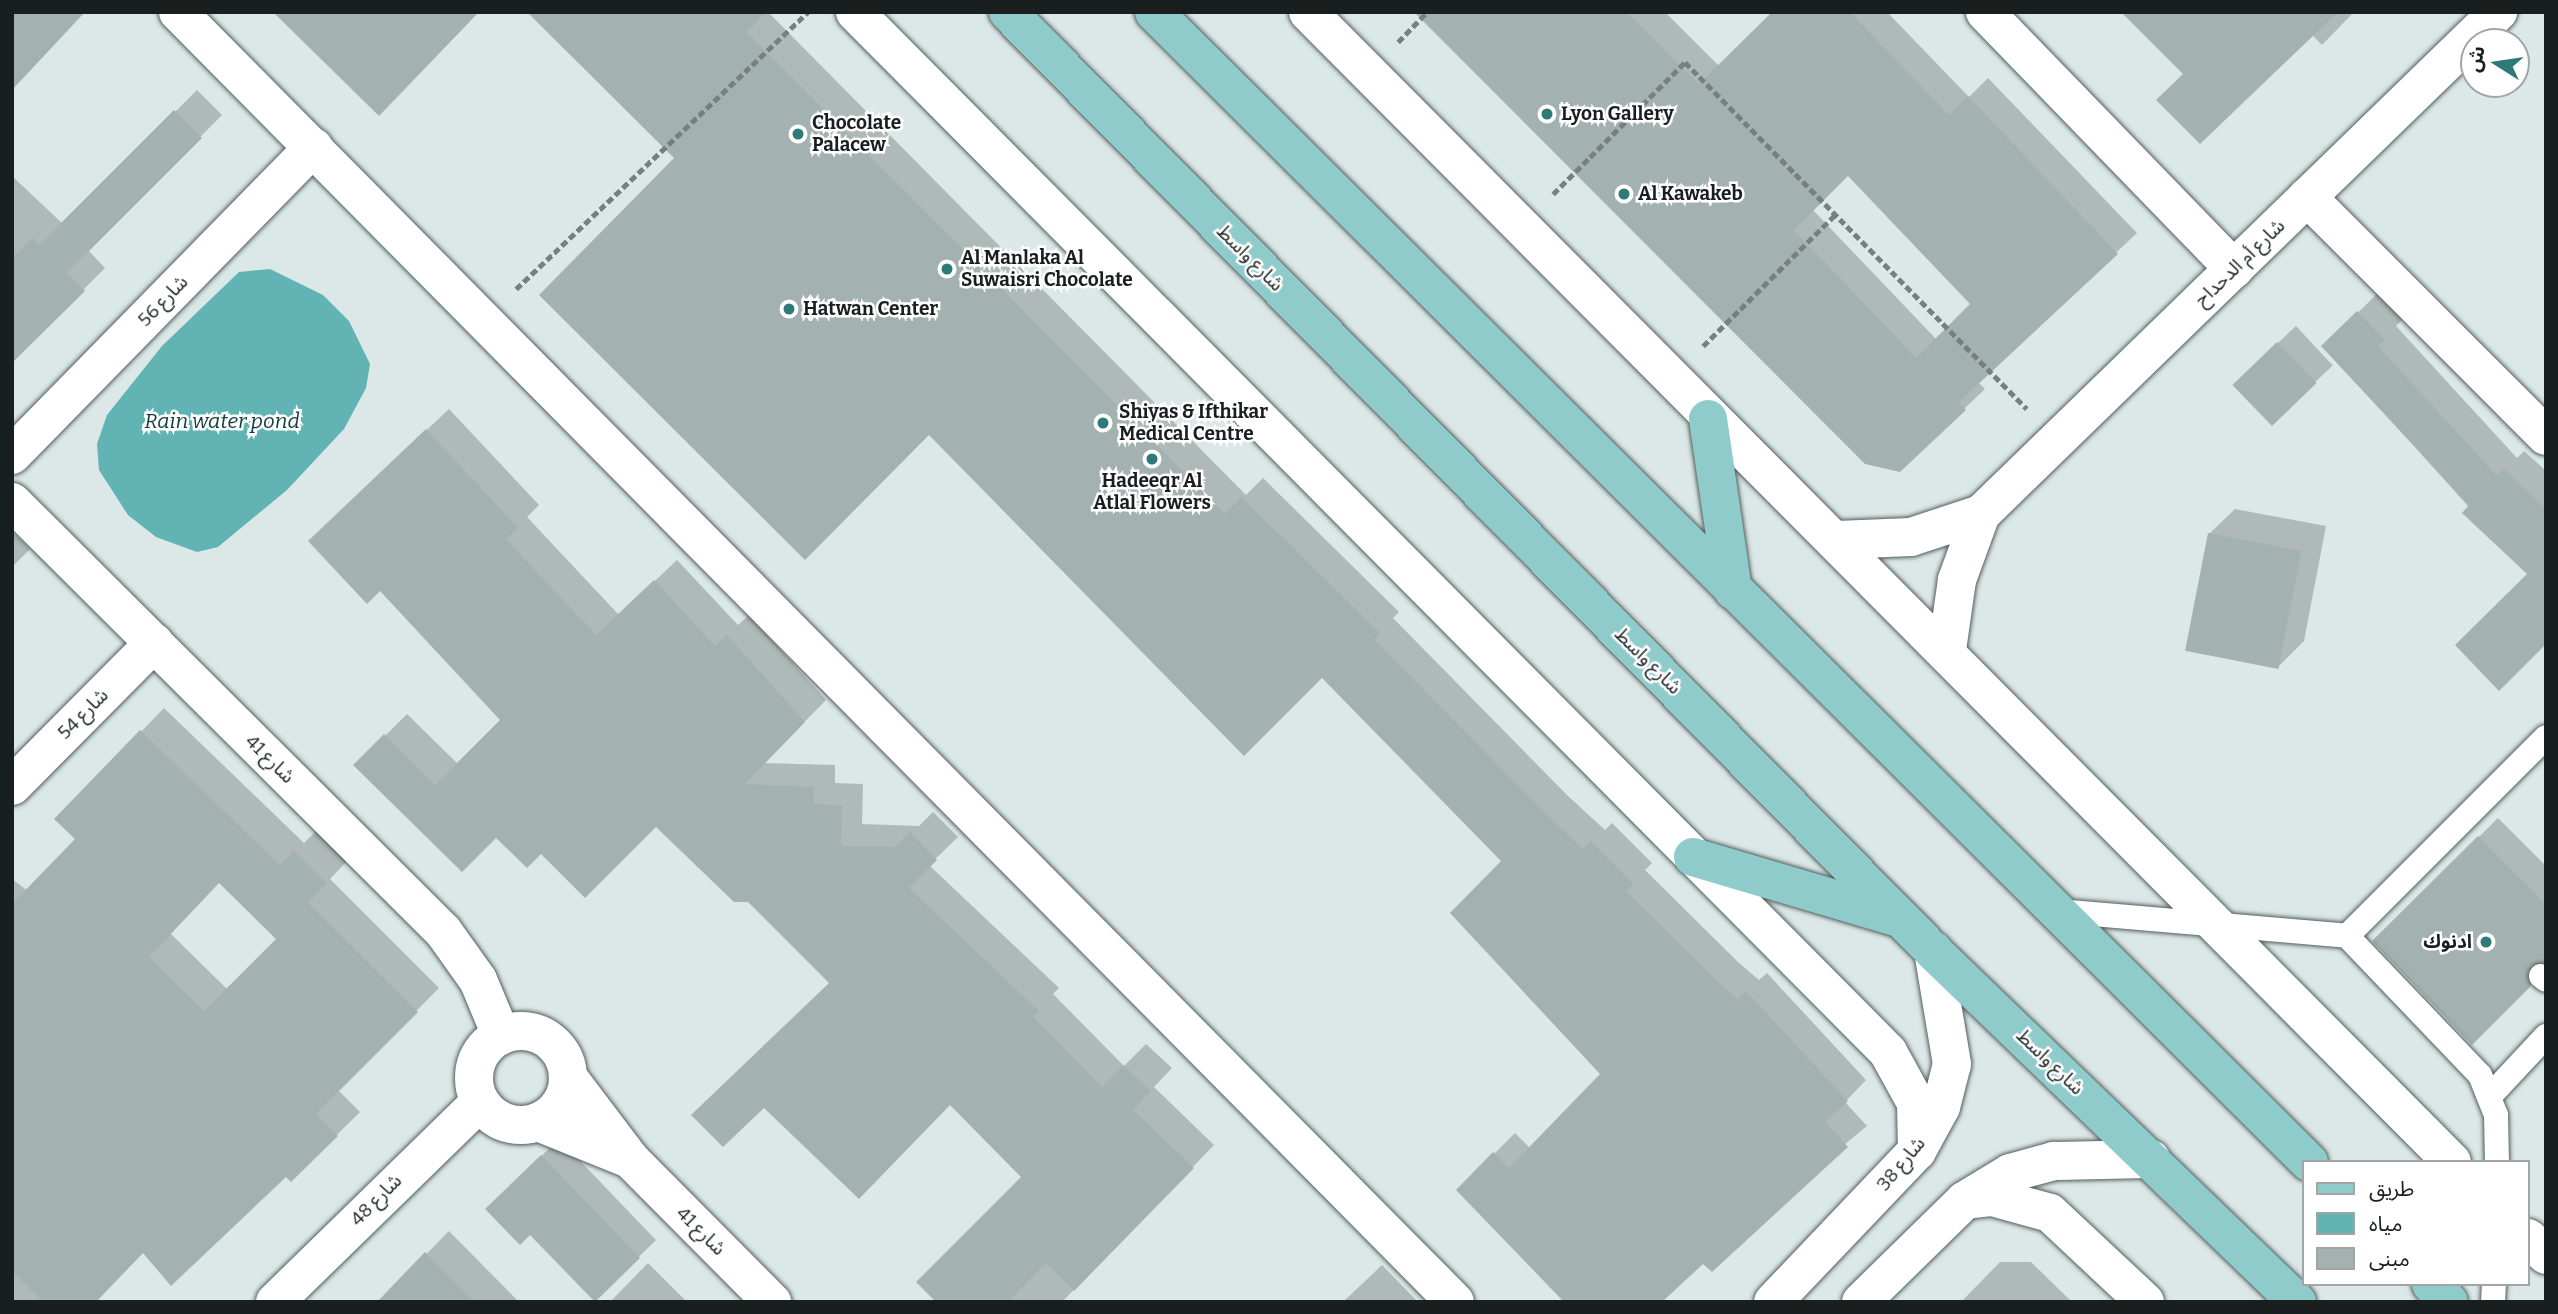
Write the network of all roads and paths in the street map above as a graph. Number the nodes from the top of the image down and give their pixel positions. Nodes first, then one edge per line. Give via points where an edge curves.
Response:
1 (178, 12) edge
2 (808, 12) edge
3 (855, 12) edge
4 (1008, 12) edge
5 (1154, 12) edge
6 (1308, 12) edge
7 (1985, 12) edge
8 (2498, 12) edge
9 (314, 147) junction
10 (2307, 197) junction
11 (1834, 216) junction
12 (1519, 228) junction
13 (2234, 269) junction
14 (484, 320) junction
15 (1669, 380) junction
16 (1708, 419) junction
17 (2546, 436) edge
18 (2058, 439) junction
19 (12, 455) edge
20 (12, 502) edge
21 (1981, 514) junction
22 (1837, 540) junction
23 (1733, 590) junction
24 (154, 643) junction
25 (1947, 650) junction
26 (2546, 737) edge
27 (12, 786) edge
28 (1693, 857) junction
29 (2058, 911) junction
30 (1902, 919) junction
31 (2218, 924) junction
32 (2347, 936) junction
33 (1933, 951) junction
34 (501, 1035) junction
35 (2546, 1035) edge
36 (568, 1077) junction
37 (2490, 1096) junction
38 (481, 1102) junction
39 (538, 1122) junction
40 (1917, 1151) junction
41 (630, 1159) junction
42 (2151, 1159) junction
43 (2307, 1160) edge
44 (2450, 1160) edge
45 (2497, 1160) edge
46 (1964, 1200) junction
47 (2530, 1240) edge
48 (2546, 1255) edge
49 (2433, 1286) edge
50 (275, 1302) edge
51 (772, 1302) edge
52 (1455, 1302) edge
53 (1773, 1302) edge
54 (1861, 1302) edge
55 (2145, 1302) edge
56 (2297, 1302) edge
57 (2448, 1302) edge

1 - 9 street
2 - 14 path
3 - 28 street
4 - 30 main road, شارع واسط
5 - 23 main road
6 - 12 street
7 - 13 street
8 - 10 street, شارع أم الدحداح
9 - 14 street
9 - 19 street, شارع 56
10 - 13 street, شارع أم الدحداح
10 - 17 street
11 - 12 path via 1685,62
11 - 15 path
11 - 18 path
12 - 15 street
13 - 18 street, شارع أم الدحداح
14 - 52 street
15 - 16 street
16 - 22 street
16 - 23 main road
18 - 21 street, شارع أم الدحداح
20 - 24 street, شارع 41
21 - 22 street, شارع أم الدحداح via 1911,537
21 - 25 street, شارع أم الدحداح via 1957,580
22 - 25 street
23 - 29 main road
24 - 27 street, شارع 54
24 - 34 street, شارع 41 via 443,931 478,980
25 - 31 street
26 - 32 lane via 2431,870
28 - 30 main road
28 - 40 street via 1900,1068 1916,1103
29 - 31 lane
29 - 43 main road
30 - 33 main road, شارع واسط
31 - 32 lane
31 - 44 street
32 - 37 lane via 2464,1058
33 - 40 street, شارع 38 via 1952,1064 1941,1107
33 - 42 main road, شارع واسط
34 - 36 street via 540,1034 561,1051
34 - 38 street via 476,1064
35 - 37 lane
36 - 39 street via 561,1105
36 - 41 street, شارع 41
37 - 45 lane
38 - 39 street via 506,1123
38 - 50 street, شارع 48
39 - 41 street, شارع 41
40 - 53 street, شارع 38
41 - 51 street, شارع 41
42 - 46 street via 2054,1161 2010,1173
42 - 56 main road, شارع واسط
46 - 54 street
46 - 55 street via 1992,1197 2050,1213
47 - 48 street
49 - 57 main road

